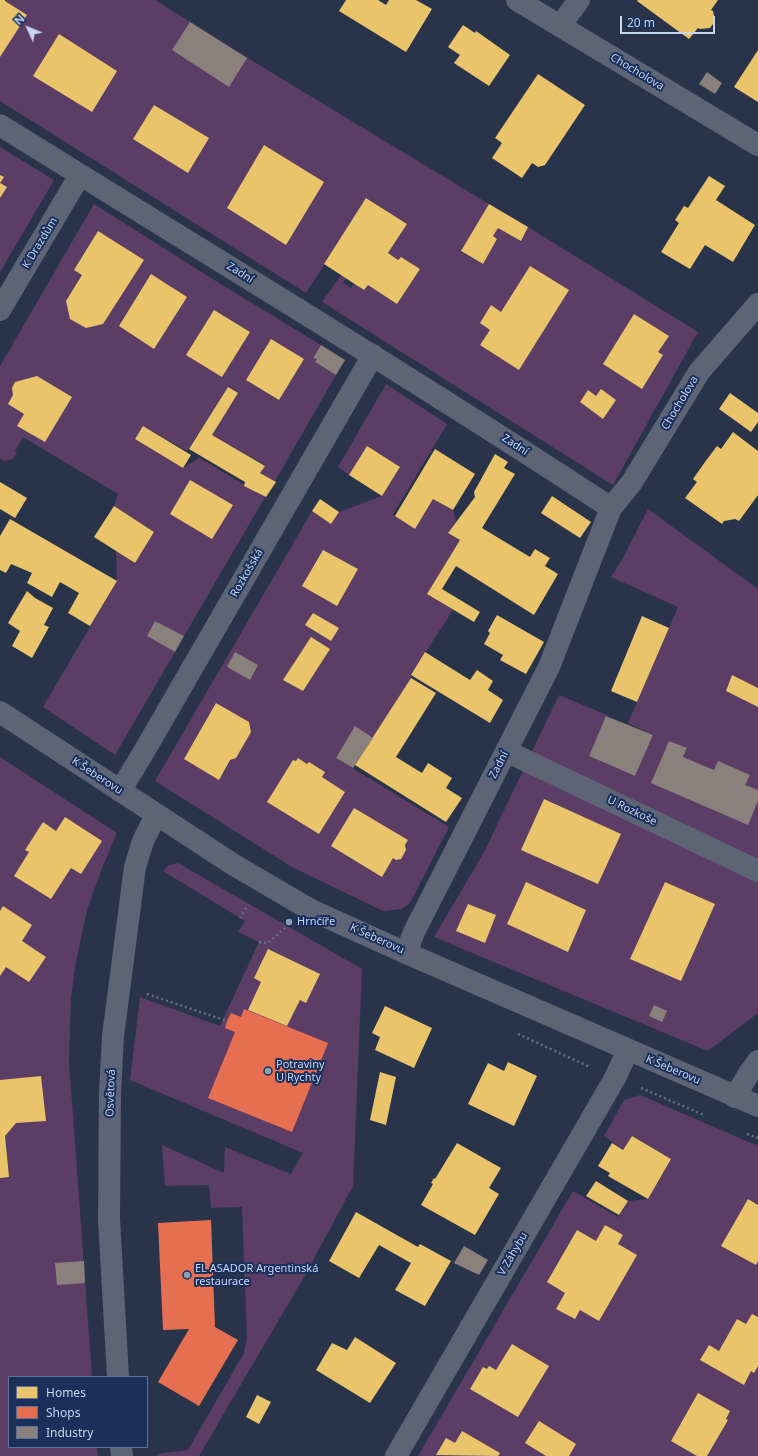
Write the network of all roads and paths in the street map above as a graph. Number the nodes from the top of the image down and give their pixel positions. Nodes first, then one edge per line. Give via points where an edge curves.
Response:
1 (517, 0) edge
2 (579, 0) edge
3 (560, 26) junction
4 (0, 124) edge
5 (758, 145) edge
6 (80, 175) junction
7 (758, 304) edge
8 (0, 310) edge
9 (373, 355) junction
10 (611, 508) junction
11 (0, 712) edge
12 (506, 751) junction
13 (120, 791) junction
14 (156, 815) junction
15 (758, 871) edge
16 (250, 902) dead end
17 (240, 918) dead end
18 (288, 926) dead end
19 (260, 942) dead end
20 (406, 953) junction
21 (145, 993) dead end
22 (227, 1021) dead end
23 (628, 1050) junction
24 (758, 1061) edge
25 (736, 1097) junction
26 (758, 1106) edge
27 (118, 1376) edge
28 (396, 1456) edge

1 - 3 street, Chocholova
2 - 3 street
3 - 5 street, Chocholova
4 - 6 street, Zadní
6 - 8 street, K Drazdům
6 - 9 street, Zadní
7 - 10 street, Chocholova via 699,372 632,482
9 - 10 street, Zadní
9 - 13 street, Rozkošská
10 - 12 street, Zadní via 548,667
11 - 13 street, K Šeberovu
12 - 15 street, U Rozkoše
12 - 20 street, Zadní via 414,932
13 - 14 street, K Šeberovu
14 - 20 street, K Šeberovu via 311,910
14 - 27 street, Osvětová via 134,867 114,1036 110,1094 109,1219
16 - 17 path
18 - 19 path via 268,943
20 - 23 street, K Šeberovu
21 - 22 path
23 - 25 street, K Šeberovu
23 - 28 street, V Záhybu via 615,1078
24 - 25 street
25 - 26 street, K Šeberovu

